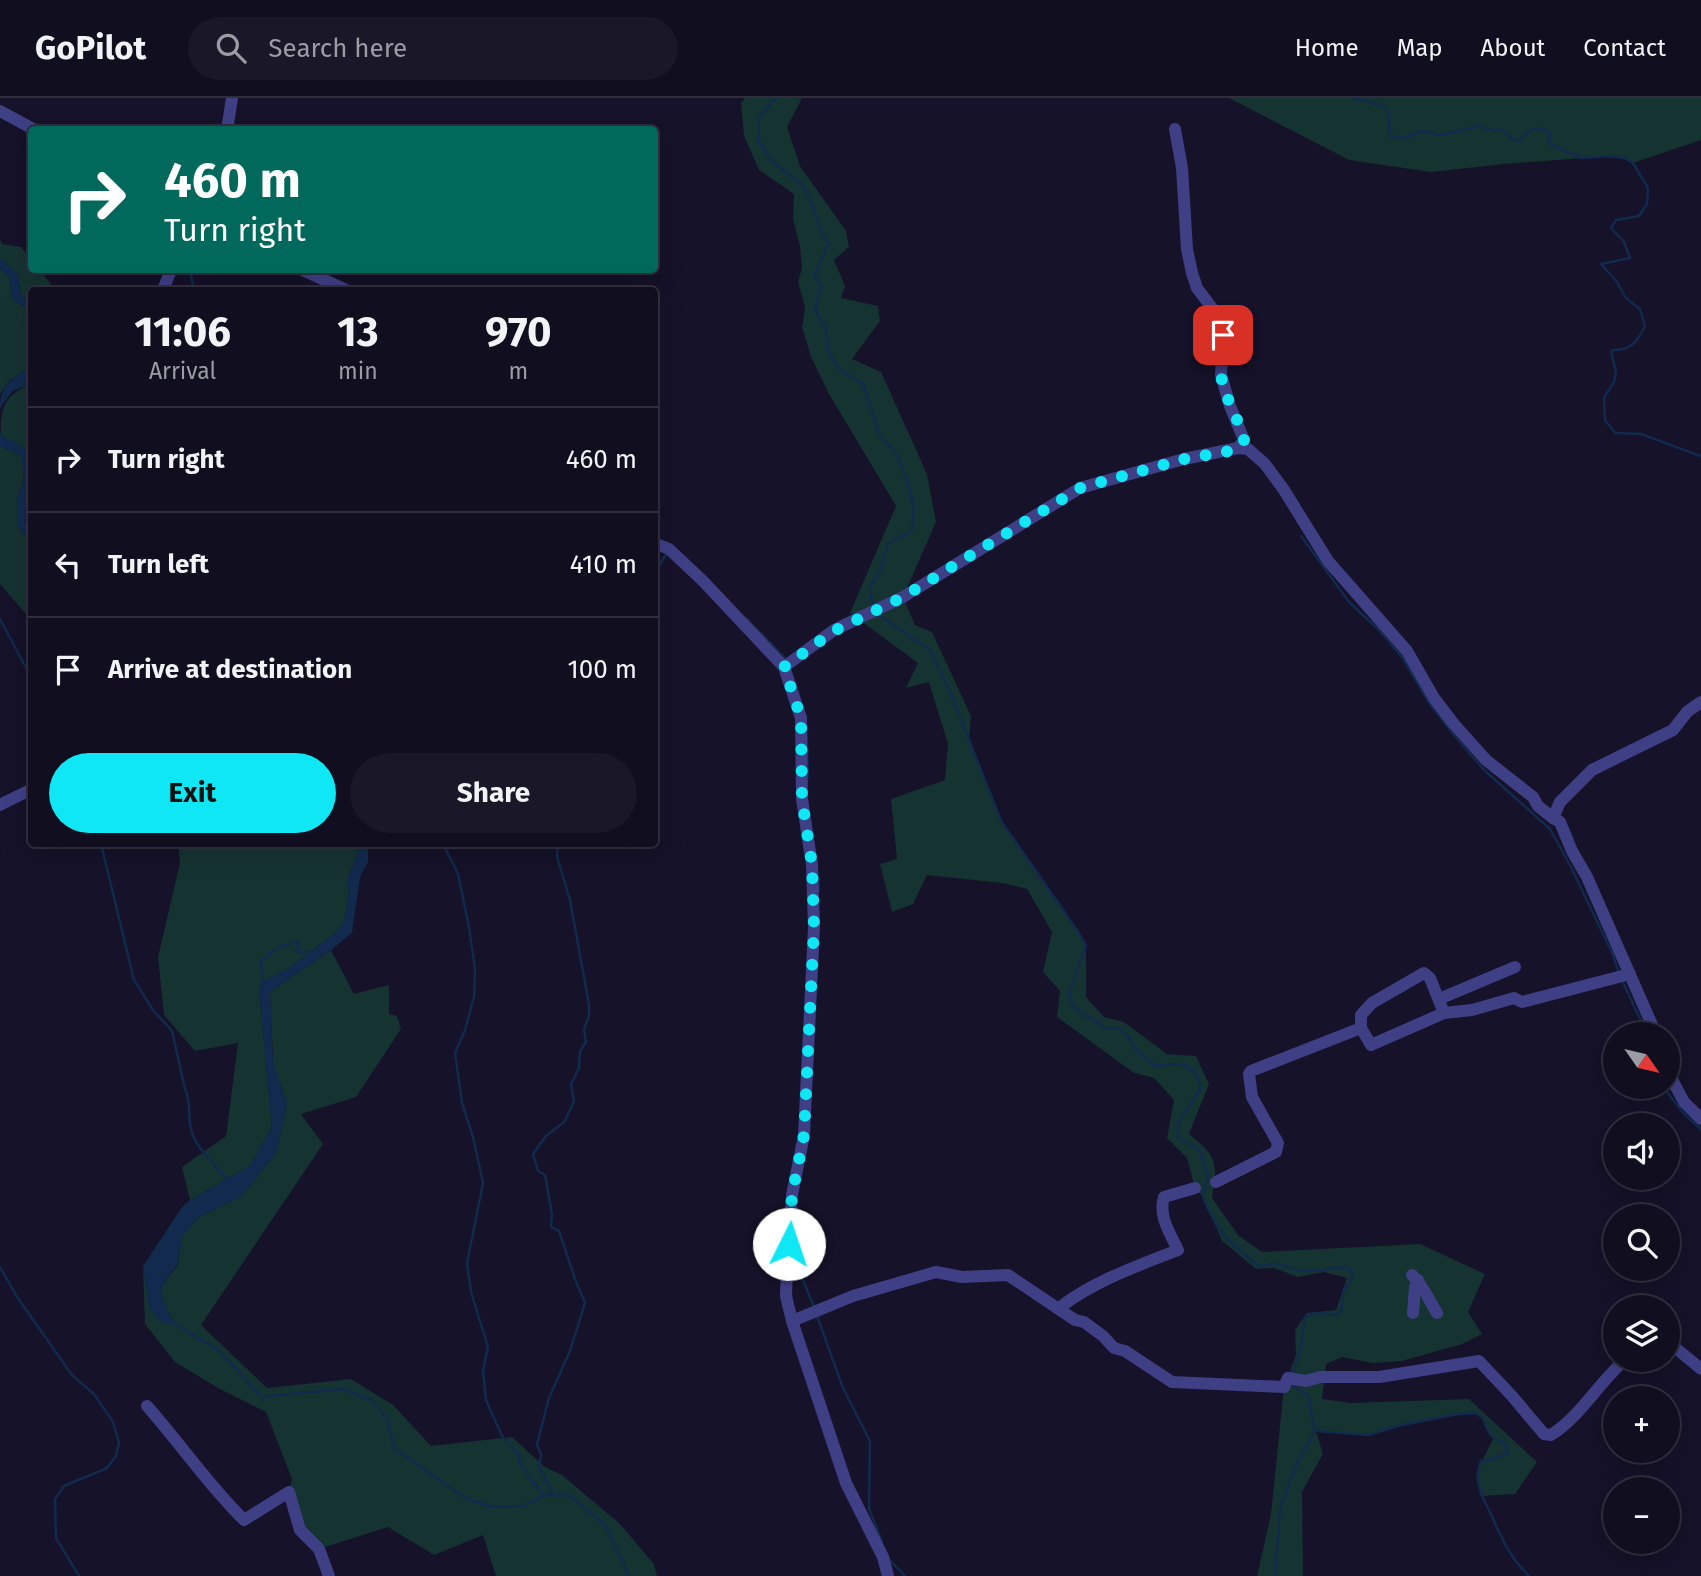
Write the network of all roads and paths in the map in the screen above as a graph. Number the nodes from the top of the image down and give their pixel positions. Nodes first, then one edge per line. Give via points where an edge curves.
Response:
1 (232, 98) edge
2 (0, 111) edge
3 (28, 126) edge
4 (228, 126) edge
5 (1175, 129) dead end
6 (309, 273) edge
7 (340, 287) edge
8 (1238, 448) junction
9 (658, 545) edge
10 (784, 667) junction
11 (1701, 702) edge
12 (28, 791) edge
13 (0, 805) edge
14 (1553, 817) junction
15 (1515, 967) dead end
16 (1630, 974) junction
17 (1439, 999) junction
18 (1444, 1013) junction
19 (1651, 1022) edge
20 (1361, 1028) junction
21 (1680, 1094) edge
22 (1701, 1119) edge
23 (1216, 1182) dead end
24 (1195, 1188) dead end
25 (1059, 1308) junction
26 (1413, 1312) dead end
27 (1437, 1313) dead end
28 (792, 1321) junction
29 (1680, 1352) edge
30 (1701, 1369) edge
31 (1610, 1372) edge
32 (147, 1406) dead end
33 (329, 1576) edge
34 (888, 1576) edge

1 - 4 street
2 - 3 street
5 - 8 street via 1187,249 1196,288 1215,312 1223,335 1221,375 1244,440
6 - 7 street
8 - 10 street via 1080,488 903,597 834,631
8 - 14 street via 1248,449 1265,464 1328,561 1407,651 1434,698 1470,743
9 - 10 street via 703,581
10 - 28 street via 801,718 802,799 812,865 814,927 804,1135 792,1195 787,1267 786,1296
11 - 14 street via 1674,730 1592,770 1560,802
12 - 13 street
14 - 16 street via 1560,822
15 - 17 street
16 - 18 street via 1522,1002 1514,998
16 - 19 street
17 - 18 street
17 - 20 street via 1424,972 1372,1003 1361,1014
18 - 20 street via 1371,1045
20 - 23 street via 1251,1071 1252,1097 1278,1143 1276,1152
21 - 22 street
24 - 25 street via 1164,1197 1161,1207 1178,1250 1116,1275
25 - 28 street via 1008,1276 962,1277 936,1272 853,1296
25 - 31 street via 1114,1348 1178,1383 1284,1387 1288,1378 1379,1377 1479,1361 1544,1434 1551,1435
26 - 27 street via 1415,1278
28 - 34 street via 846,1483
29 - 30 street
32 - 33 street via 244,1520 289,1493 300,1530 319,1549

